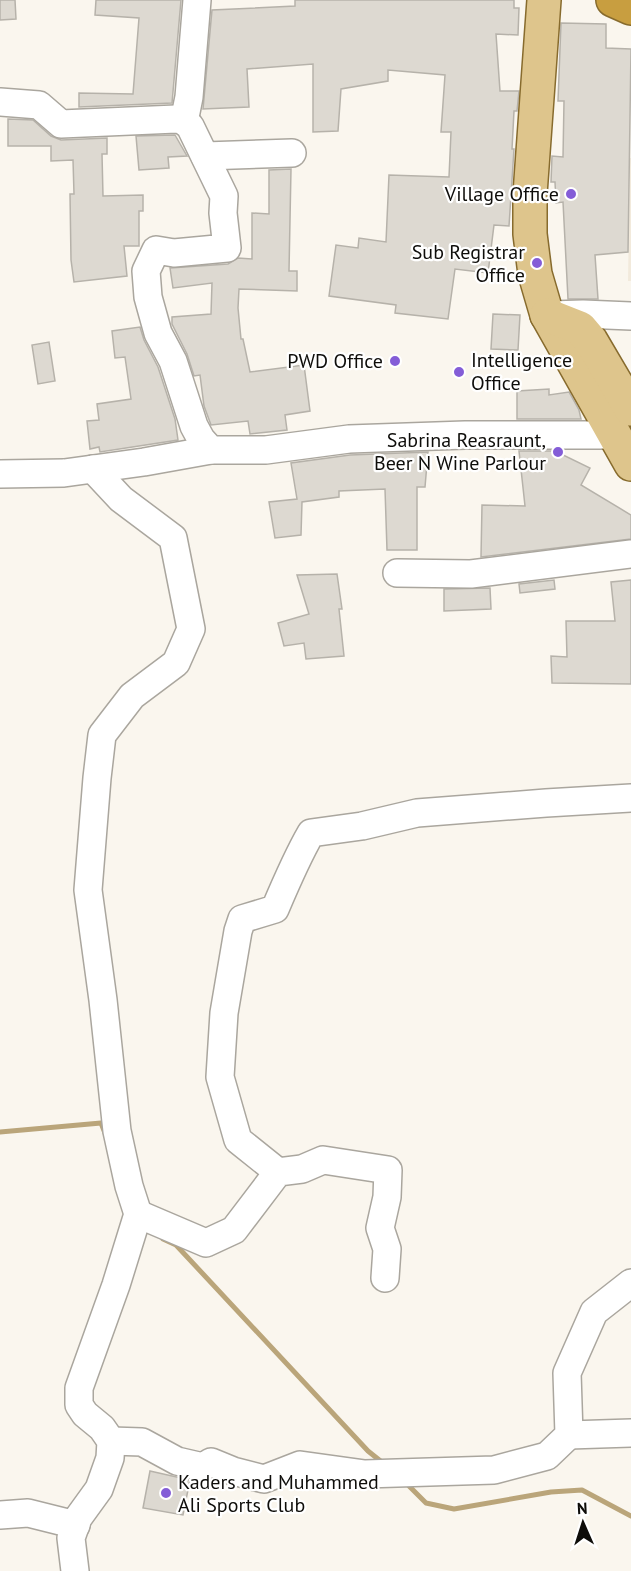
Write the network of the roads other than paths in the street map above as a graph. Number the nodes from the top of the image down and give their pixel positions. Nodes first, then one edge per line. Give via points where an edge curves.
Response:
1 (197, 0) edge
2 (544, 0) edge
3 (613, 0) edge
4 (631, 8) edge
5 (0, 102) edge
6 (182, 120) junction
7 (292, 153) dead end
8 (205, 156) junction
9 (547, 315) junction
10 (631, 316) edge
11 (622, 422) edge
12 (211, 450) junction
13 (631, 464) edge
14 (93, 469) junction
15 (0, 474) edge
16 (631, 554) edge
17 (397, 573) dead end
18 (631, 798) edge
19 (278, 1172) junction
20 (138, 1214) junction
21 (385, 1278) dead end
22 (631, 1283) edge
23 (631, 1433) edge
24 (569, 1435) junction
25 (111, 1441) junction
26 (0, 1515) edge
27 (76, 1525) junction
28 (75, 1571) edge

1 - 6 street via 189,97
2 - 9 main road via 530,234 535,274
3 - 4 highway
5 - 6 street via 39,105 60,124
6 - 8 street via 190,126
7 - 8 street
8 - 12 street via 224,196 227,248 174,253 156,250 146,271 158,333 173,361 194,426
9 - 10 street
9 - 11 main road via 580,328 591,341
11 - 12 street via 465,435 350,439 266,450
11 - 13 main road
12 - 14 street
14 - 15 street
14 - 20 street via 121,499 173,538 192,629 176,663 132,696 102,735 97,778 88,890 117,1131
16 - 17 street via 471,574
18 - 19 street via 417,813 311,833 275,909 242,919 224,1013 220,1077 238,1140
19 - 20 street via 234,1230 206,1243
19 - 21 street via 302,1169 323,1160 388,1170 380,1228 387,1249
20 - 25 street via 79,1388 85,1414
22 - 24 street via 594,1312 567,1373
23 - 24 street
24 - 25 street via 548,1456 494,1470 365,1474 300,1465 264,1479 211,1462 203,1467 177,1461 142,1442
25 - 27 street via 110,1458 99,1489
26 - 27 street via 28,1513
27 - 28 street via 71,1538

